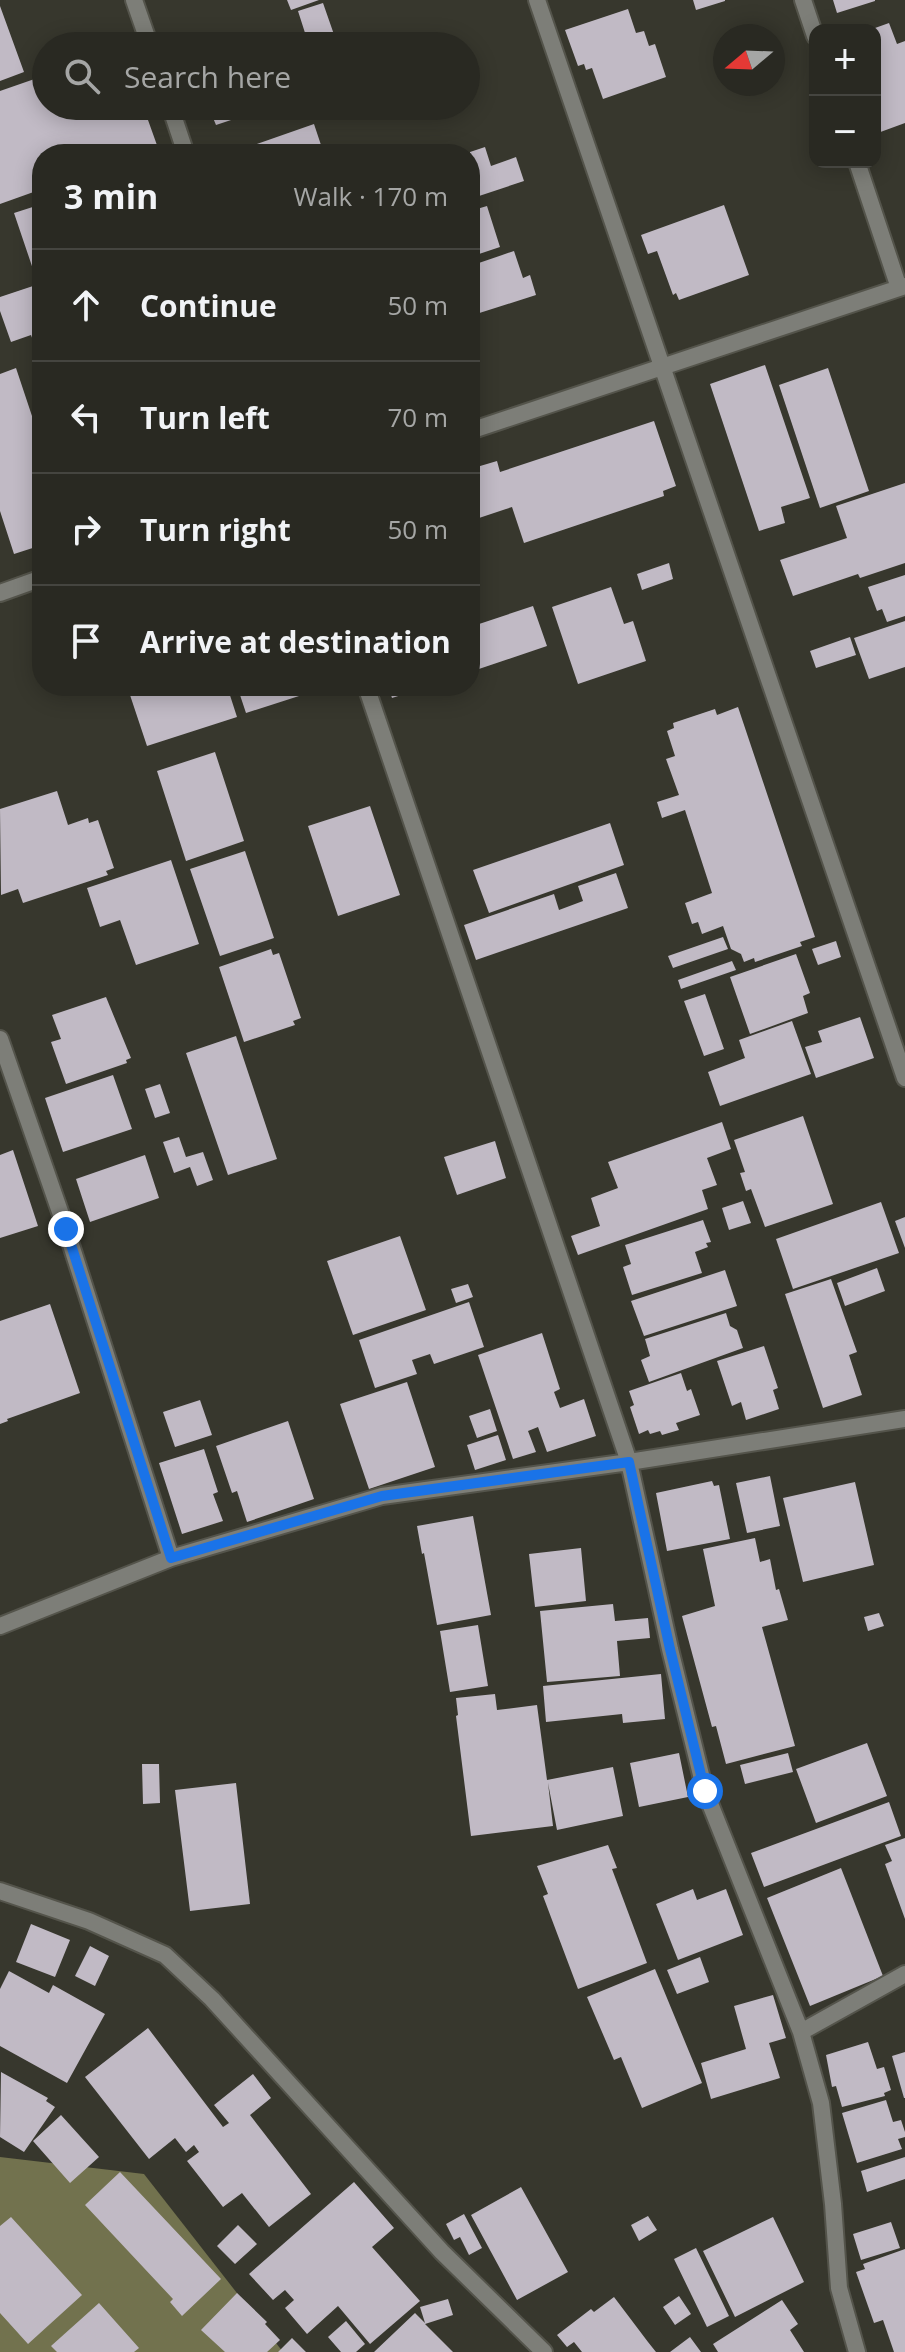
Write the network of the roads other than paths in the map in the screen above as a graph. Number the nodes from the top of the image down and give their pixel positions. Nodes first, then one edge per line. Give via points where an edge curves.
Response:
1 (134, 0) edge
2 (537, 0) edge
3 (803, 0) edge
4 (811, 24) edge
5 (145, 32) edge
6 (175, 120) edge
7 (183, 144) edge
8 (859, 168) edge
9 (902, 287) edge
10 (662, 367) junction
11 (480, 428) edge
12 (32, 582) edge
13 (0, 593) edge
14 (369, 696) edge
15 (0, 1039) edge
16 (905, 1078) edge
17 (905, 1419) edge
18 (629, 1462) junction
19 (171, 1558) junction
20 (0, 1626) edge
21 (0, 1891) edge
22 (905, 1974) edge
23 (801, 2032) junction
24 (544, 2352) edge
25 (857, 2352) edge

1 - 5 street
2 - 10 street
3 - 4 street
6 - 7 street
8 - 9 street
9 - 10 street
10 - 11 street
10 - 16 street
12 - 13 street
14 - 18 street
15 - 19 street
17 - 18 street
18 - 19 street via 382,1496
18 - 23 street via 705,1791
19 - 20 street
21 - 24 street via 89,1921 165,1955 212,1999 442,2252
22 - 23 street
23 - 25 street via 821,2103 839,2288

